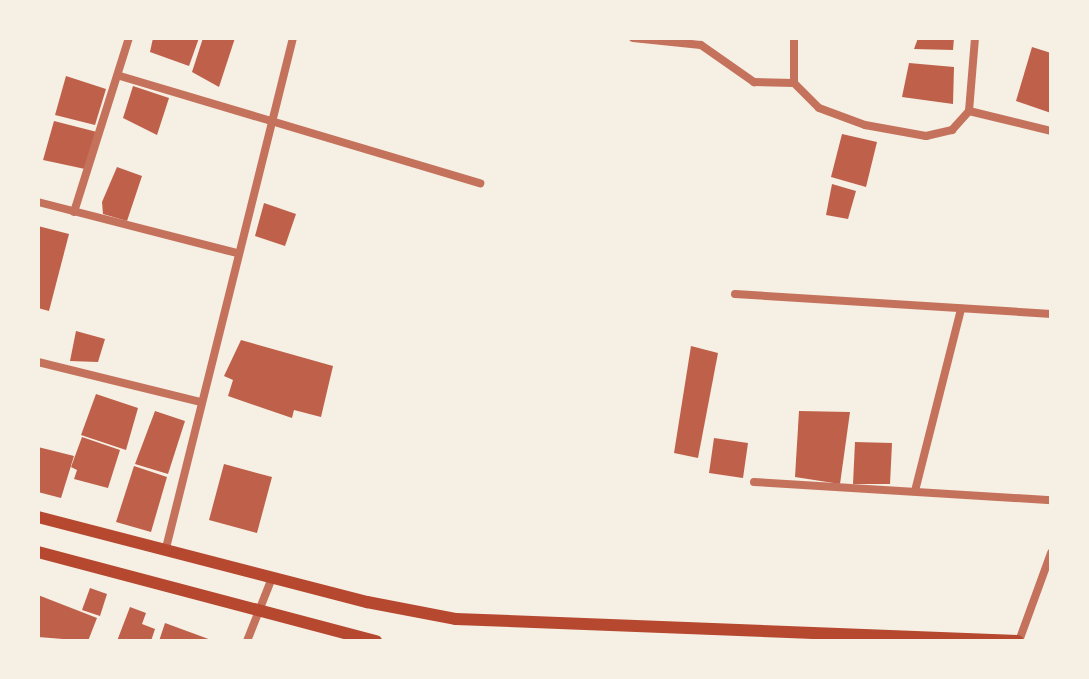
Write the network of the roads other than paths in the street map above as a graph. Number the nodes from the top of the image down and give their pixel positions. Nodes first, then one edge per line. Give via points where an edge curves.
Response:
1 (129, 38) edge
2 (293, 38) edge
3 (633, 38) edge
4 (794, 38) edge
5 (975, 38) edge
6 (120, 76) junction
7 (794, 83) junction
8 (969, 111) junction
9 (270, 119) junction
10 (1051, 131) edge
11 (480, 183) dead end
12 (38, 202) edge
13 (74, 212) junction
14 (237, 253) junction
15 (735, 294) dead end
16 (961, 309) junction
17 (1051, 314) edge
18 (38, 362) edge
19 (201, 402) junction
20 (754, 482) dead end
21 (915, 491) junction
22 (1051, 500) edge
23 (38, 517) edge
24 (166, 548) junction
25 (38, 552) edge
26 (1051, 553) edge
27 (272, 578) junction
28 (257, 611) junction
29 (247, 641) edge
30 (376, 641) edge
31 (1018, 641) edge

1 - 6 street
2 - 9 street
3 - 7 street via 701,45 754,82
4 - 7 street
5 - 8 street
6 - 9 street
6 - 13 street
7 - 8 street via 819,108 865,125 926,136 952,130
8 - 10 street
9 - 11 street
9 - 14 street
12 - 13 street
13 - 14 street
14 - 19 street
15 - 16 street
16 - 17 street
16 - 21 street
18 - 19 street
19 - 24 street
20 - 21 street
21 - 22 street
23 - 24 main road
24 - 27 main road
25 - 28 main road
26 - 31 street
27 - 28 street
27 - 31 main road via 456,619
28 - 29 street
28 - 30 main road

